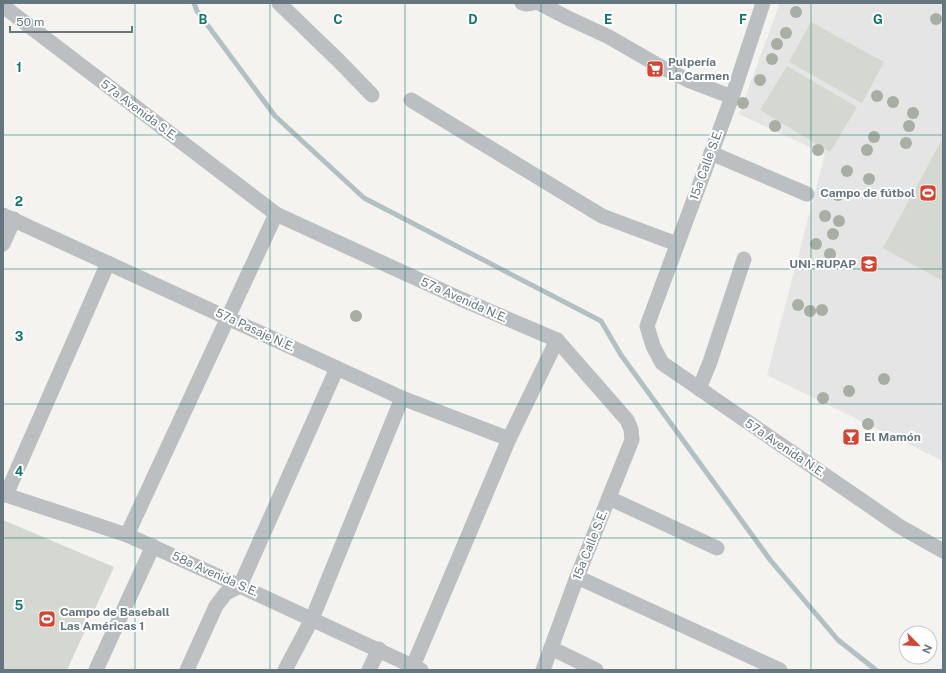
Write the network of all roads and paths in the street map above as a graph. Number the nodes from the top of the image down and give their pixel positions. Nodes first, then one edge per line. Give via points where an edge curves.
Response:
1 (279, 3) edge
2 (522, 3) edge
3 (533, 3) edge
4 (539, 3) edge
5 (763, 3) edge
6 (3, 6) edge
7 (372, 94) dead end
8 (732, 97) junction
9 (411, 100) dead end
10 (711, 152) junction
11 (807, 194) dead end
12 (276, 214) junction
13 (8, 217) edge
14 (3, 244) edge
15 (677, 244) junction
16 (744, 259) dead end
17 (108, 263) junction
18 (228, 318) junction
19 (647, 326) joint
20 (557, 340) junction
21 (337, 368) junction
22 (699, 389) junction
23 (402, 398) junction
24 (627, 420) joint
25 (509, 440) junction
26 (4, 494) edge
27 (609, 498) junction
28 (127, 535) junction
29 (153, 546) junction
30 (717, 548) dead end
31 (943, 551) edge
32 (577, 577) junction
33 (240, 586) junction
34 (312, 619) junction
35 (551, 648) junction
36 (379, 649) junction
37 (417, 668) edge
38 (96, 670) edge
39 (187, 670) edge
40 (285, 670) edge
41 (370, 670) edge
42 (543, 670) edge
43 (596, 670) edge
44 (780, 670) edge

1 - 7 street
2 - 3 street
4 - 8 street via 690,81
5 - 8 street, 15a Calle S.E.
6 - 12 street, 57a Avenida S.E.
8 - 10 street, 15a Calle S.E.
9 - 15 street via 602,216
10 - 11 street
10 - 15 street, 15a Calle S.E.
12 - 18 street
12 - 20 street, 57a Avenida N.E.
13 - 14 street
13 - 17 street, 57a Pasaje N.E.
15 - 19 street, 15a Calle S.E.
16 - 22 street
17 - 18 street, 57a Pasaje N.E.
17 - 26 street
18 - 21 street, 57a Pasaje N.E.
18 - 28 street
19 - 22 street, 57a Avenida N.E. via 662,363
20 - 24 street, 57a Avenida N.E.
20 - 25 street
21 - 23 street, 57a Pasaje N.E.
21 - 33 street
22 - 31 street, 57a Avenida N.E. via 899,526
23 - 25 street, 57a Pasaje N.E.
23 - 34 street
24 - 27 street, 15a Calle S.E. via 632,440
25 - 37 street
26 - 28 street, 58a Avenida S.E.
27 - 30 street
27 - 32 street, 15a Calle S.E.
28 - 29 street, 58a Avenida S.E.
29 - 33 street, 58a Avenida S.E.
29 - 38 street
32 - 35 street, 15a Calle S.E.
32 - 44 street
33 - 34 street, 58a Avenida S.E.
33 - 39 street via 226,593 216,606
34 - 36 street, 58a Avenida S.E.
34 - 40 street
35 - 42 street, 15a Calle S.E.
35 - 43 street
36 - 37 street, 58a Avenida S.E.
36 - 41 street

